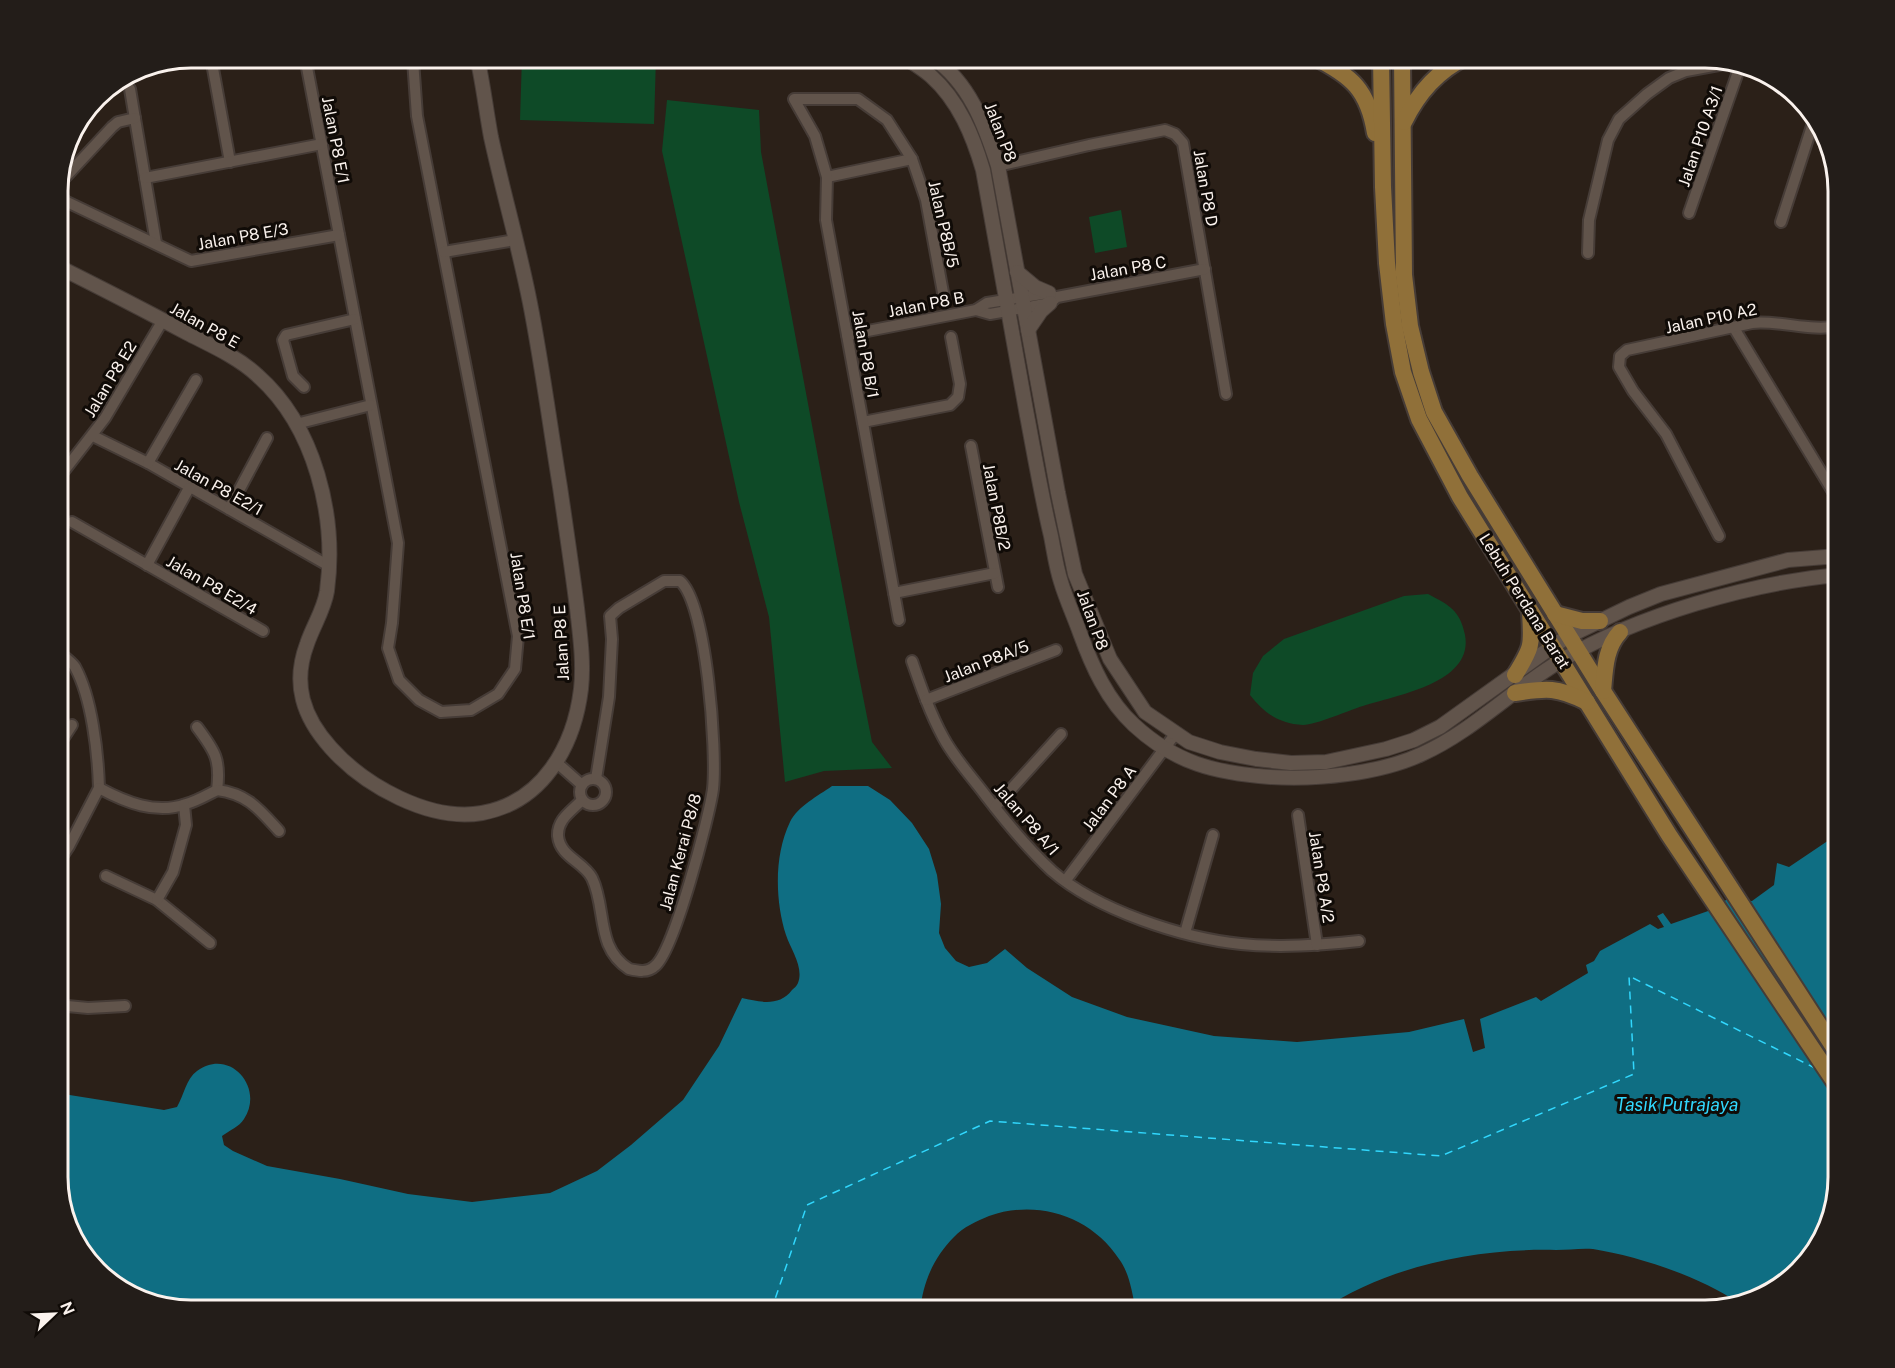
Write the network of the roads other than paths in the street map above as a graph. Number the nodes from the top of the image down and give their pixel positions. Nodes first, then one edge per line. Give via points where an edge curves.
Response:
1 (213, 68) edge
2 (307, 68) edge
3 (414, 68) edge
4 (480, 68) edge
5 (920, 68) edge
6 (946, 68) edge
7 (1332, 68) edge
8 (1381, 68) edge
9 (1402, 68) edge
10 (1446, 68) edge
11 (1700, 68) edge
12 (1738, 72) edge
13 (130, 89) dead end
14 (794, 99) joint
15 (135, 118) junction
16 (1403, 126) junction
17 (1811, 129) edge
18 (322, 144) junction
19 (912, 159) junction
20 (230, 162) junction
21 (998, 166) junction
22 (69, 173) edge
23 (827, 177) junction
24 (145, 178) junction
25 (1383, 187) junction
26 (68, 202) edge
27 (1689, 213) dead end
28 (1781, 222) dead end
29 (339, 235) junction
30 (515, 240) junction
31 (156, 243) junction
32 (444, 252) junction
33 (1588, 253) dead end
34 (1204, 269) junction
35 (68, 272) edge
36 (1017, 272) junction
37 (944, 298) dead end
38 (1052, 298) junction
39 (1023, 302) junction
40 (1006, 305) junction
41 (355, 319) junction
42 (163, 320) junction
43 (1828, 326) edge
44 (1734, 328) junction
45 (1028, 330) junction
46 (847, 335) junction
47 (951, 338) dead end
48 (196, 380) dead end
49 (304, 387) dead end
50 (1226, 394) dead end
51 (371, 405) junction
52 (863, 422) junction
53 (296, 424) junction
54 (93, 435) junction
55 (267, 438) dead end
56 (971, 446) dead end
57 (148, 463) junction
58 (68, 466) edge
59 (1828, 483) edge
60 (189, 488) junction
61 (229, 509) junction
62 (72, 522) dead end
63 (1719, 536) dead end
64 (1828, 557) edge
65 (147, 565) junction
66 (329, 566) junction
67 (995, 573) junction
68 (1828, 576) edge
69 (998, 587) dead end
70 (894, 593) junction
71 (1530, 611) junction
72 (1555, 614) junction
73 (899, 620) dead end
74 (1600, 621) junction
75 (264, 631) dead end
76 (1620, 632) junction
77 (1569, 636) junction
78 (1056, 650) dead end
79 (1579, 652) junction
80 (1558, 653) junction
81 (68, 660) edge
82 (912, 661) dead end
83 (1515, 675) junction
84 (1603, 691) junction
85 (1515, 693) junction
86 (927, 700) junction
87 (1588, 702) junction
88 (72, 725) dead end
89 (197, 727) dead end
90 (68, 731) edge
91 (1176, 733) junction
92 (1060, 734) dead end
93 (1166, 748) junction
94 (556, 762) junction
95 (596, 779) junction
96 (582, 785) junction
97 (99, 788) junction
98 (217, 790) junction
99 (582, 800) junction
100 (184, 805) junction
101 (995, 807) junction
102 (1298, 815) dead end
103 (279, 831) dead end
104 (1213, 835) dead end
105 (68, 848) edge
106 (106, 876) dead end
107 (1066, 880) junction
108 (157, 900) junction
109 (1185, 933) junction
110 (1359, 941) dead end
111 (210, 943) dead end
112 (1317, 945) junction
113 (125, 1005) dead end
114 (68, 1006) edge
115 (1828, 1039) edge
116 (1828, 1072) edge

1 - 20 street
2 - 18 street, Jalan P8 E/1
3 - 32 street, Jalan P8 E/1 via 417,116
4 - 30 street, Jalan P8 E
5 - 40 street, Jalan P8 via 952,99 974,139
6 - 21 street, Jalan P8 via 980,115
7 - 25 main road via 1364,94 1372,116
8 - 25 main road, Lebuh Perdana Barat
9 - 16 main road, Lebuh Perdana Barat
10 - 16 main road via 1413,103
11 - 33 street via 1669,78 1619,119 1608,140 1589,220
12 - 27 street, Jalan P10 A3/1
13 - 15 street
14 - 19 street, Jalan P8B/5 via 858,99 887,120
14 - 23 street, Jalan P8 B/1 via 815,136
15 - 22 street, Jalan P8 E/3 via 112,127
15 - 24 street
16 - 72 main road, Lebuh Perdana Barat via 1404,275 1421,372 1434,412
17 - 28 street
18 - 20 street
18 - 29 street, Jalan P8 E/1
19 - 23 street
19 - 37 street, Jalan P8B/5 via 926,200
20 - 24 street
21 - 34 street, Jalan P8 D via 1165,130 1175,134 1183,143
21 - 36 street, Jalan P8
23 - 46 street, Jalan P8 B/1 via 826,220
24 - 31 street
25 - 71 main road, Lebuh Perdana Barat via 1394,324 1403,372 1416,410 1454,487
26 - 31 street, Jalan P8 E/3
29 - 31 street, Jalan P8 E/3 via 191,261
29 - 41 street, Jalan P8 E/1
30 - 32 street
30 - 94 street, Jalan P8 E via 542,372 582,651 580,691 567,743
32 - 51 street, Jalan P8 E/1 via 518,636 514,669 498,694 471,710 441,712 419,700 399,680 388,648 398,543
34 - 38 street, Jalan P8 C
34 - 50 street, Jalan P8 D
35 - 42 street, Jalan P8 E
36 - 38 street
36 - 39 street, Jalan P8
38 - 39 street, Jalan P8 C
38 - 45 street
39 - 40 street, Jalan P8 B
39 - 45 street, Jalan P8
40 - 46 street, Jalan P8 B via 990,314 976,310
40 - 93 street, Jalan P8 via 1060,580 1093,669 1134,725
41 - 49 street via 286,335 293,376
41 - 51 street, Jalan P8 E/1
42 - 53 street, Jalan P8 E via 256,373
42 - 54 street, Jalan P8 E2
43 - 44 street, Jalan P10 A2 via 1769,321
44 - 59 street
44 - 63 street, Jalan P10 A2 via 1627,351 1620,356 1619,367 1666,434
45 - 91 street, Jalan P8 via 1075,574 1110,659 1127,686 1146,712
46 - 52 street, Jalan P8 B/1
47 - 52 street via 960,384 958,397 950,405
48 - 57 street
51 - 53 street
52 - 70 street, Jalan P8 B/1
53 - 66 street, Jalan P8 E via 314,462 323,498
54 - 57 street, Jalan P8 E2/1
54 - 58 street, Jalan P8 E2
55 - 61 street
56 - 67 street, Jalan P8B/2
57 - 60 street, Jalan P8 E2/1
60 - 61 street, Jalan P8 E2/1
60 - 65 street, Jalan P8 E2/4
61 - 66 street, Jalan P8 E2/1
62 - 65 street, Jalan P8 E2/4
64 - 74 street, Jalan P8 via 1788,560 1661,594
65 - 75 street, Jalan P8 E2/4
66 - 94 street, Jalan P8 E via 327,595 306,646 300,692 304,709 316,729 348,764 399,798 439,812 459,814 481,813 513,802 540,784
67 - 69 street, Jalan P8B/2
67 - 70 street, Jalan P8B/2
68 - 76 street, Jalan P8 via 1763,586 1664,614
70 - 73 street, Jalan P8 B/1
71 - 80 main road, Lebuh Perdana Barat
71 - 83 main road via 1530,651
72 - 74 main road
72 - 77 main road, Lebuh Perdana Barat
74 - 77 street, Jalan P8
76 - 79 street, Jalan P8
76 - 84 main road via 1607,654
77 - 79 main road, Lebuh Perdana Barat
77 - 80 street, Jalan P8
78 - 86 street, Jalan P8A/5
79 - 80 street, Jalan P8
79 - 84 main road, Lebuh Perdana Barat
80 - 83 street, Jalan P8
80 - 85 street, Jalan P8
80 - 87 main road, Lebuh Perdana Barat
81 - 97 street via 86,693 99,762
82 - 86 street, Jalan P8 A/1
83 - 91 street, Jalan P8 via 1440,727 1414,740 1326,762 1256,759 1189,742
84 - 115 main road, Lebuh Perdana Barat
85 - 87 main road via 1555,689
85 - 93 street, Jalan P8 via 1420,755 1328,777 1253,776 1181,759
86 - 101 street, Jalan P8 A/1 via 944,738
87 - 116 main road, Lebuh Perdana Barat via 1686,861
88 - 90 street
89 - 98 street via 212,747 220,770
91 - 93 street, Jalan P8 A
92 - 101 street
93 - 107 street, Jalan P8 A
94 - 96 street
95 - 96 street
95 - 99 street via 604,784 604,799 591,805
95 - 99 street, Jalan Kerai P8/8 via 609,697 610,616 664,581 680,581 691,598 709,676 713,790 670,940 658,963 648,970 629,969 612,952 603,930 593,880 561,847 559,826
96 - 99 street
97 - 100 street via 123,801 152,808
97 - 105 street
98 - 100 street
98 - 103 street via 234,792 254,803
100 - 108 street via 186,825 176,862
101 - 107 street, Jalan P8 A/1 via 1014,832
102 - 112 street, Jalan P8 A/2
104 - 109 street
106 - 108 street
107 - 109 street, Jalan P8 A/1 via 1136,918
108 - 111 street
109 - 112 street, Jalan P8 A/1 via 1239,944
110 - 112 street, Jalan P8 A/1
113 - 114 street

